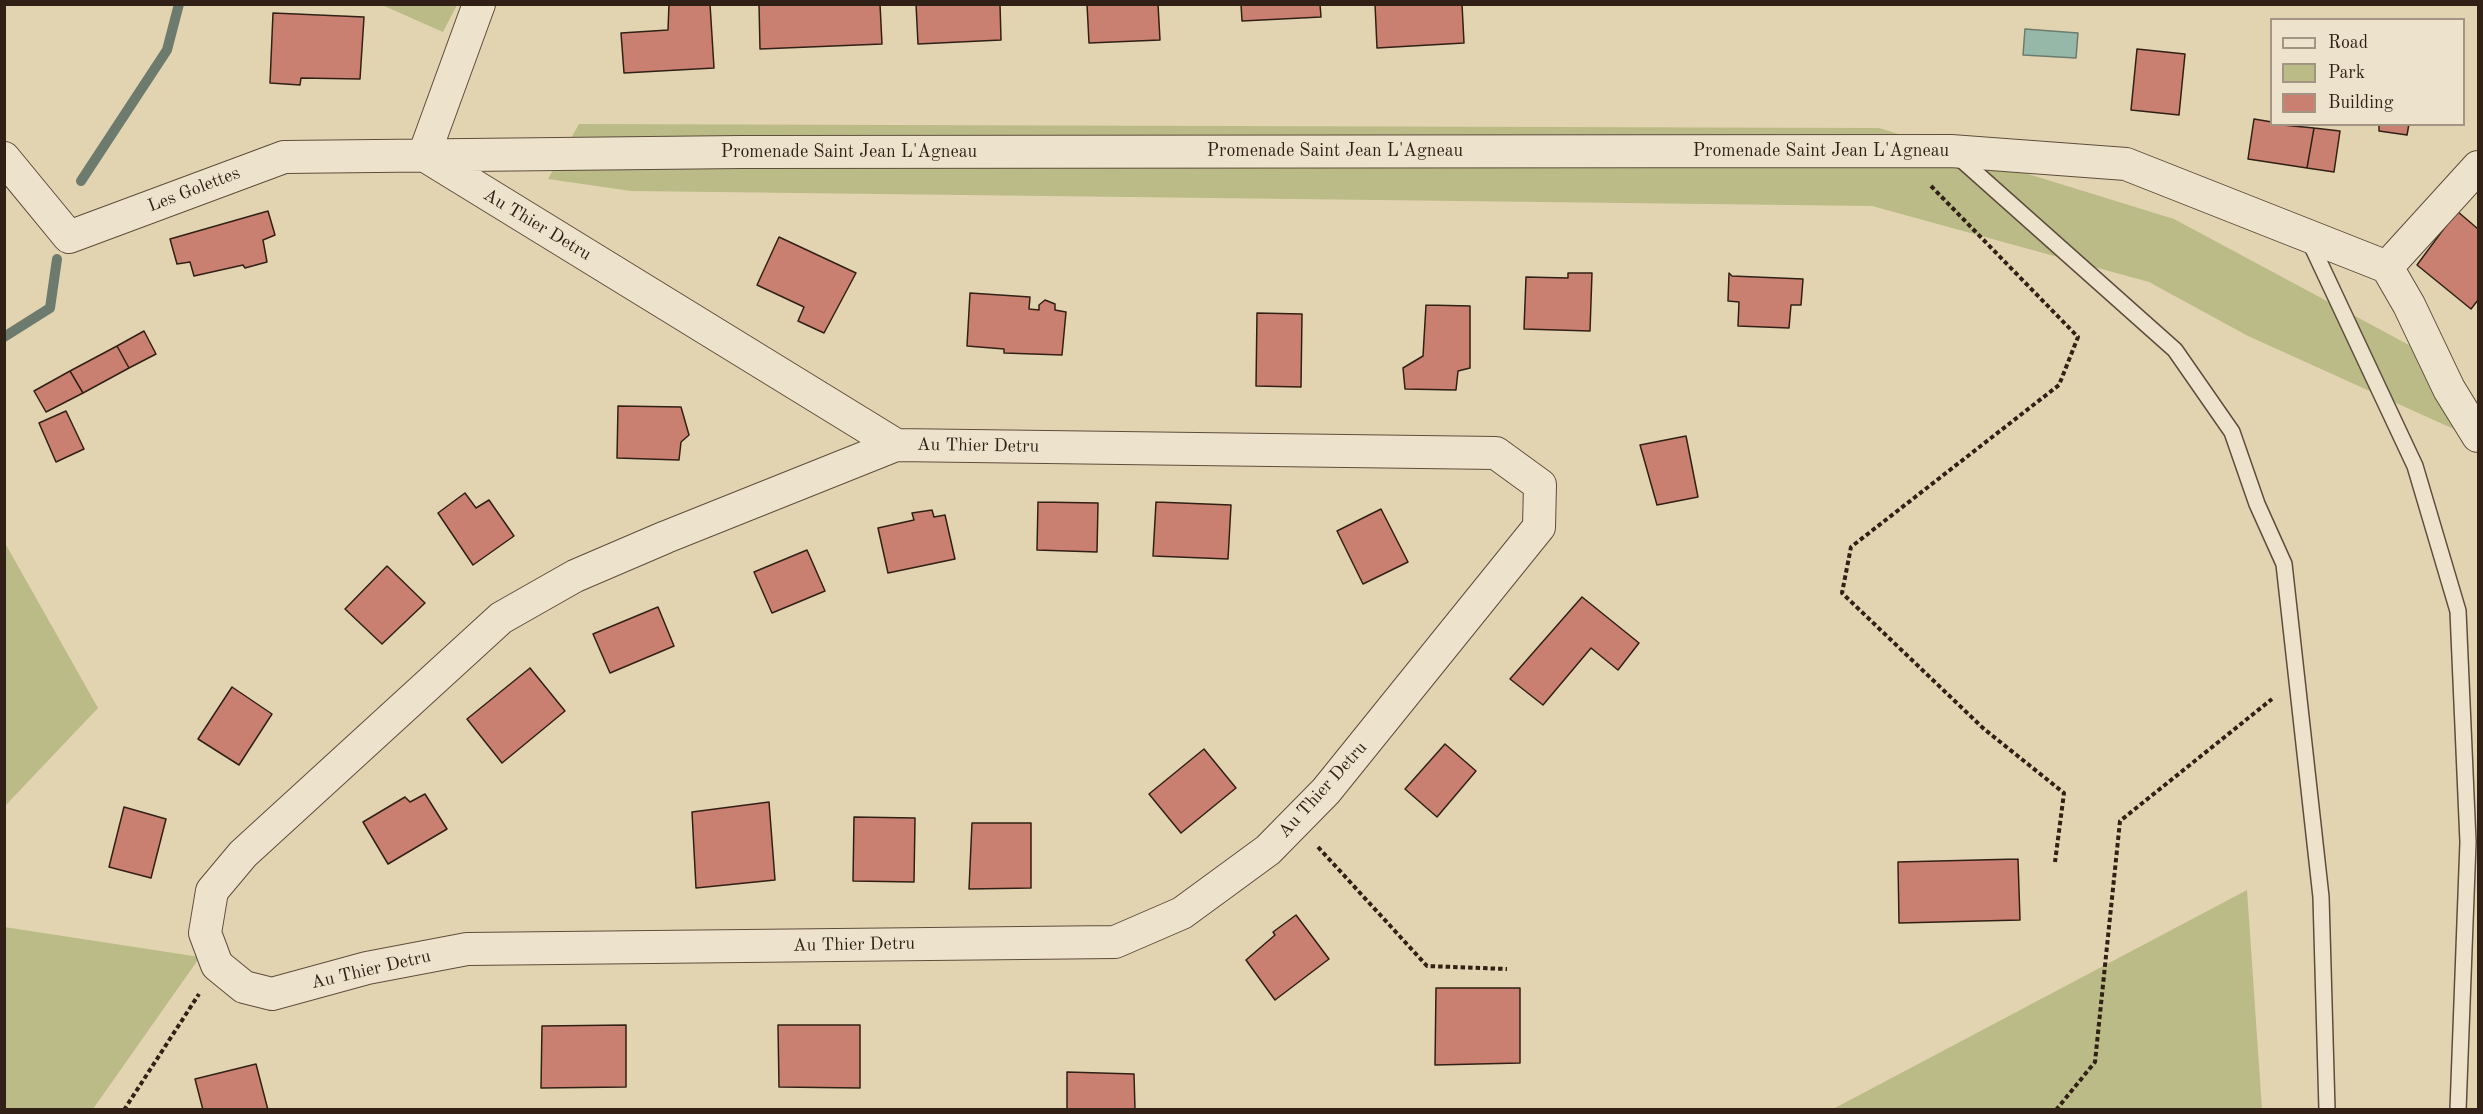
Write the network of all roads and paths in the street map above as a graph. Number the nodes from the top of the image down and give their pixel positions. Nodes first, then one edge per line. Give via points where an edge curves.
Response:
1 (479, 4) edge
2 (1898, 151) junction
3 (1951, 151) junction
4 (424, 155) junction
5 (4, 158) edge
6 (2478, 167) edge
7 (2307, 236) junction
8 (2387, 267) junction
9 (2478, 436) edge
10 (897, 445) junction
11 (2296, 680) junction
12 (1295, 823) junction
13 (2055, 862) dead end
14 (218, 965) junction
15 (1507, 969) dead end
16 (124, 1110) edge
17 (2056, 1110) edge
18 (2327, 1110) edge
19 (2458, 1110) edge

1 - 4 street
2 - 3 street, Promenade Saint Jean L'Agneau
2 - 4 street, Promenade Saint Jean L'Agneau
2 - 13 path via 2078,337 2059,386 1851,547 1842,593 1984,729 2064,793
3 - 7 street, Promenade Saint Jean L'Agneau via 2126,164
3 - 11 lane via 2175,350 2232,432 2257,504 2284,564
4 - 5 street, Les Golettes via 284,157 69,237
4 - 10 street, Au Thier Detru
6 - 8 street
7 - 8 street, Promenade Saint Jean L'Agneau
7 - 19 lane via 2415,466 2458,611 2468,842
8 - 9 street
10 - 12 street, Au Thier Detru via 1496,453 1540,485 1539,527 1326,791
10 - 14 street, Au Thier Detru via 585,572 501,618 243,854 213,891 205,933
11 - 17 path via 2120,821 2095,1062
11 - 18 lane via 2321,897
12 - 14 street, Au Thier Detru via 1269,849 1182,912 1115,942 467,949 367,968 272,994 244,987
12 - 15 path via 1427,966
14 - 16 path

